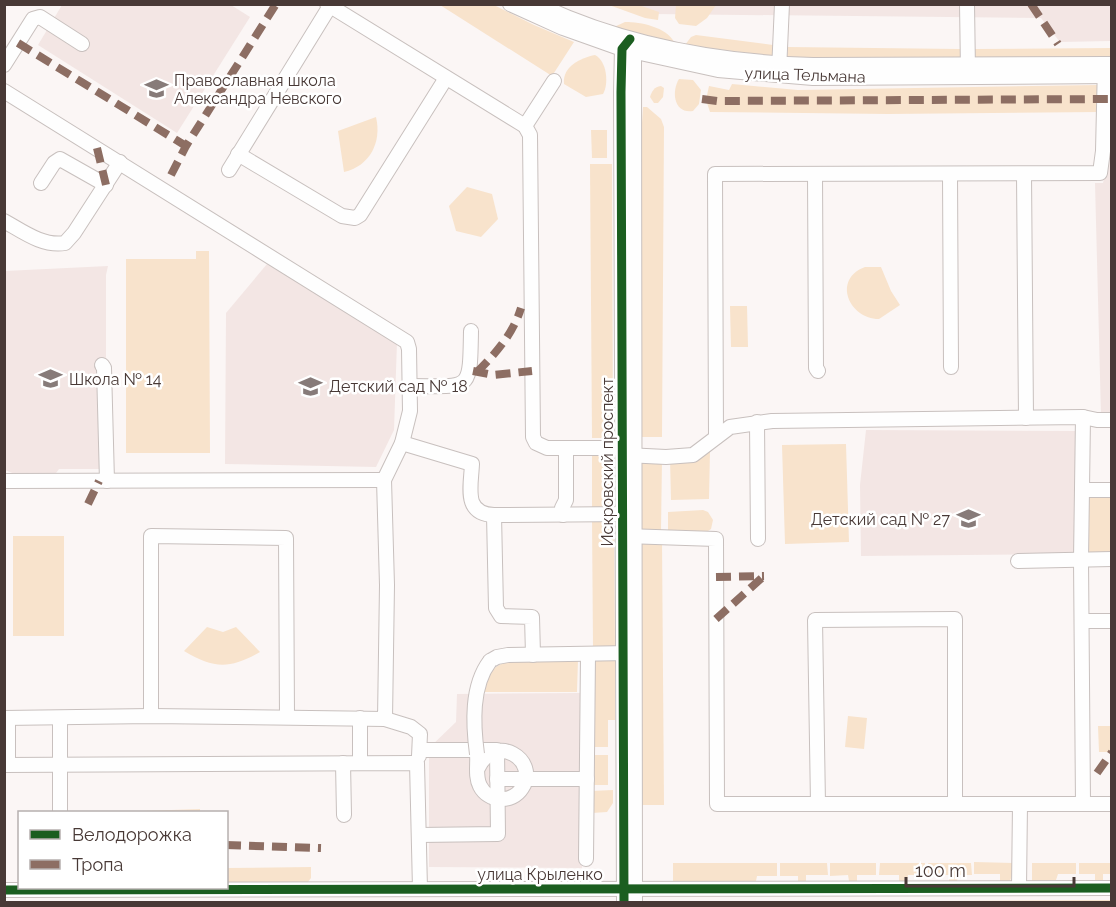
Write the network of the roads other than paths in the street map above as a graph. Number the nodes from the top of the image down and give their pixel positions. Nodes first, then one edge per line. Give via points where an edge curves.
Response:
1 (510, 4) edge
2 (782, 4) edge
3 (967, 4) edge
4 (329, 5) edge
5 (544, 6) edge
6 (82, 44) dead end
7 (629, 47) junction
8 (4, 64) edge
9 (779, 70) junction
10 (1108, 70) edge
11 (968, 71) junction
12 (446, 78) junction
13 (554, 81) dead end
14 (4, 91) edge
15 (525, 126) junction
16 (238, 154) junction
17 (120, 162) junction
18 (228, 170) dead end
19 (815, 174) junction
20 (950, 174) junction
21 (1024, 174) junction
22 (41, 183) dead end
23 (106, 185) junction
24 (4, 221) edge
25 (471, 331) dead end
26 (102, 365) dead end
27 (951, 367) dead end
28 (818, 371) dead end
29 (411, 386) junction
30 (1083, 417) junction
31 (1026, 418) junction
32 (1112, 420) edge
33 (757, 422) junction
34 (716, 437) junction
35 (402, 443) junction
36 (566, 449) junction
37 (628, 452) junction
38 (384, 480) junction
39 (4, 481) edge
40 (107, 481) junction
41 (1082, 490) junction
42 (1112, 490) edge
43 (628, 514) junction
44 (494, 515) junction
45 (563, 515) junction
46 (628, 536) junction
47 (758, 539) dead end
48 (1081, 560) junction
49 (1112, 560) edge
50 (1018, 561) dead end
51 (1082, 621) junction
52 (1112, 621) edge
53 (629, 653) junction
54 (588, 654) junction
55 (533, 655) junction
56 (151, 716) junction
57 (286, 717) junction
58 (6, 718) edge
59 (60, 718) junction
60 (360, 718) junction
61 (385, 718) junction
62 (419, 756) junction
63 (478, 761) dead end
64 (343, 764) junction
65 (360, 764) junction
66 (6, 765) edge
67 (61, 766) junction
68 (497, 779) junction
69 (587, 779) junction
70 (818, 804) junction
71 (954, 804) junction
72 (1020, 804) junction
73 (1083, 804) junction
74 (1112, 804) edge
75 (60, 811) edge
76 (344, 815) dead end
77 (419, 835) junction
78 (586, 859) dead end
79 (1019, 888) junction
80 (1112, 888) edge
81 (59, 889) edge
82 (4, 890) edge
83 (420, 890) junction
84 (629, 896) edge

1 - 7 street, улица Тельмана via 563,28
2 - 9 street
3 - 11 street
4 - 12 street
4 - 16 street
5 - 7 street, улица Тельмана
6 - 8 street via 40,17 33,19
7 - 9 street, улица Тельмана via 718,70
7 - 37 street, Искровский проспект
9 - 11 street, улица Тельмана
10 - 11 street, улица Тельмана
10 - 21 street via 1100,173
12 - 15 street
12 - 16 street via 355,218 342,216
13 - 15 street
14 - 17 street
15 - 36 street via 530,135 533,437 541,447
16 - 18 street
17 - 23 street
17 - 29 street via 406,342
19 - 20 street
19 - 28 street
19 - 34 street via 715,174
20 - 21 street
20 - 27 street
21 - 31 street
22 - 23 street via 60,159
23 - 24 street via 65,243 38,239
25 - 29 street via 468,379 454,386
26 - 40 street
29 - 35 street
30 - 31 street
30 - 32 street
30 - 41 street
31 - 33 street
33 - 34 street via 730,427
33 - 47 street
34 - 37 street via 693,455 666,457
35 - 38 street
35 - 44 street via 472,464 471,503 476,511
36 - 37 street
36 - 45 street
37 - 43 street, Искровский проспект
38 - 40 street
38 - 61 street
39 - 40 street
41 - 42 street
41 - 48 street
43 - 45 street
43 - 46 street, Искровский проспект
44 - 45 street
44 - 55 street via 497,613 506,618 532,617
46 - 53 street, Искровский проспект
46 - 70 street via 716,539 717,804
48 - 49 street
48 - 50 street
48 - 51 street
51 - 52 street
51 - 73 street
53 - 54 street
53 - 84 street, Искровский проспект
54 - 55 street
54 - 69 street
55 - 63 street, bridge via 497,657 490,661 478,683
56 - 57 street
56 - 57 street via 151,536 286,538
56 - 59 street
57 - 60 street
58 - 59 street
58 - 66 street
59 - 67 street
60 - 61 street
60 - 65 street
61 - 62 street via 420,734
62 - 65 street
62 - 68 street via 497,750
62 - 77 street
64 - 65 street
64 - 67 street
64 - 76 street
66 - 67 street
67 - 75 street
68 - 69 street
68 - 77 street via 498,834
69 - 78 street
70 - 71 street
70 - 71 street via 815,620 954,619
71 - 72 street
72 - 73 street
72 - 79 street
73 - 74 street
77 - 83 street
79 - 80 street, улица Крыленко
79 - 84 street, улица Крыленко
81 - 82 street, улица Крыленко
81 - 83 street, улица Крыленко
83 - 84 street, улица Крыленко

